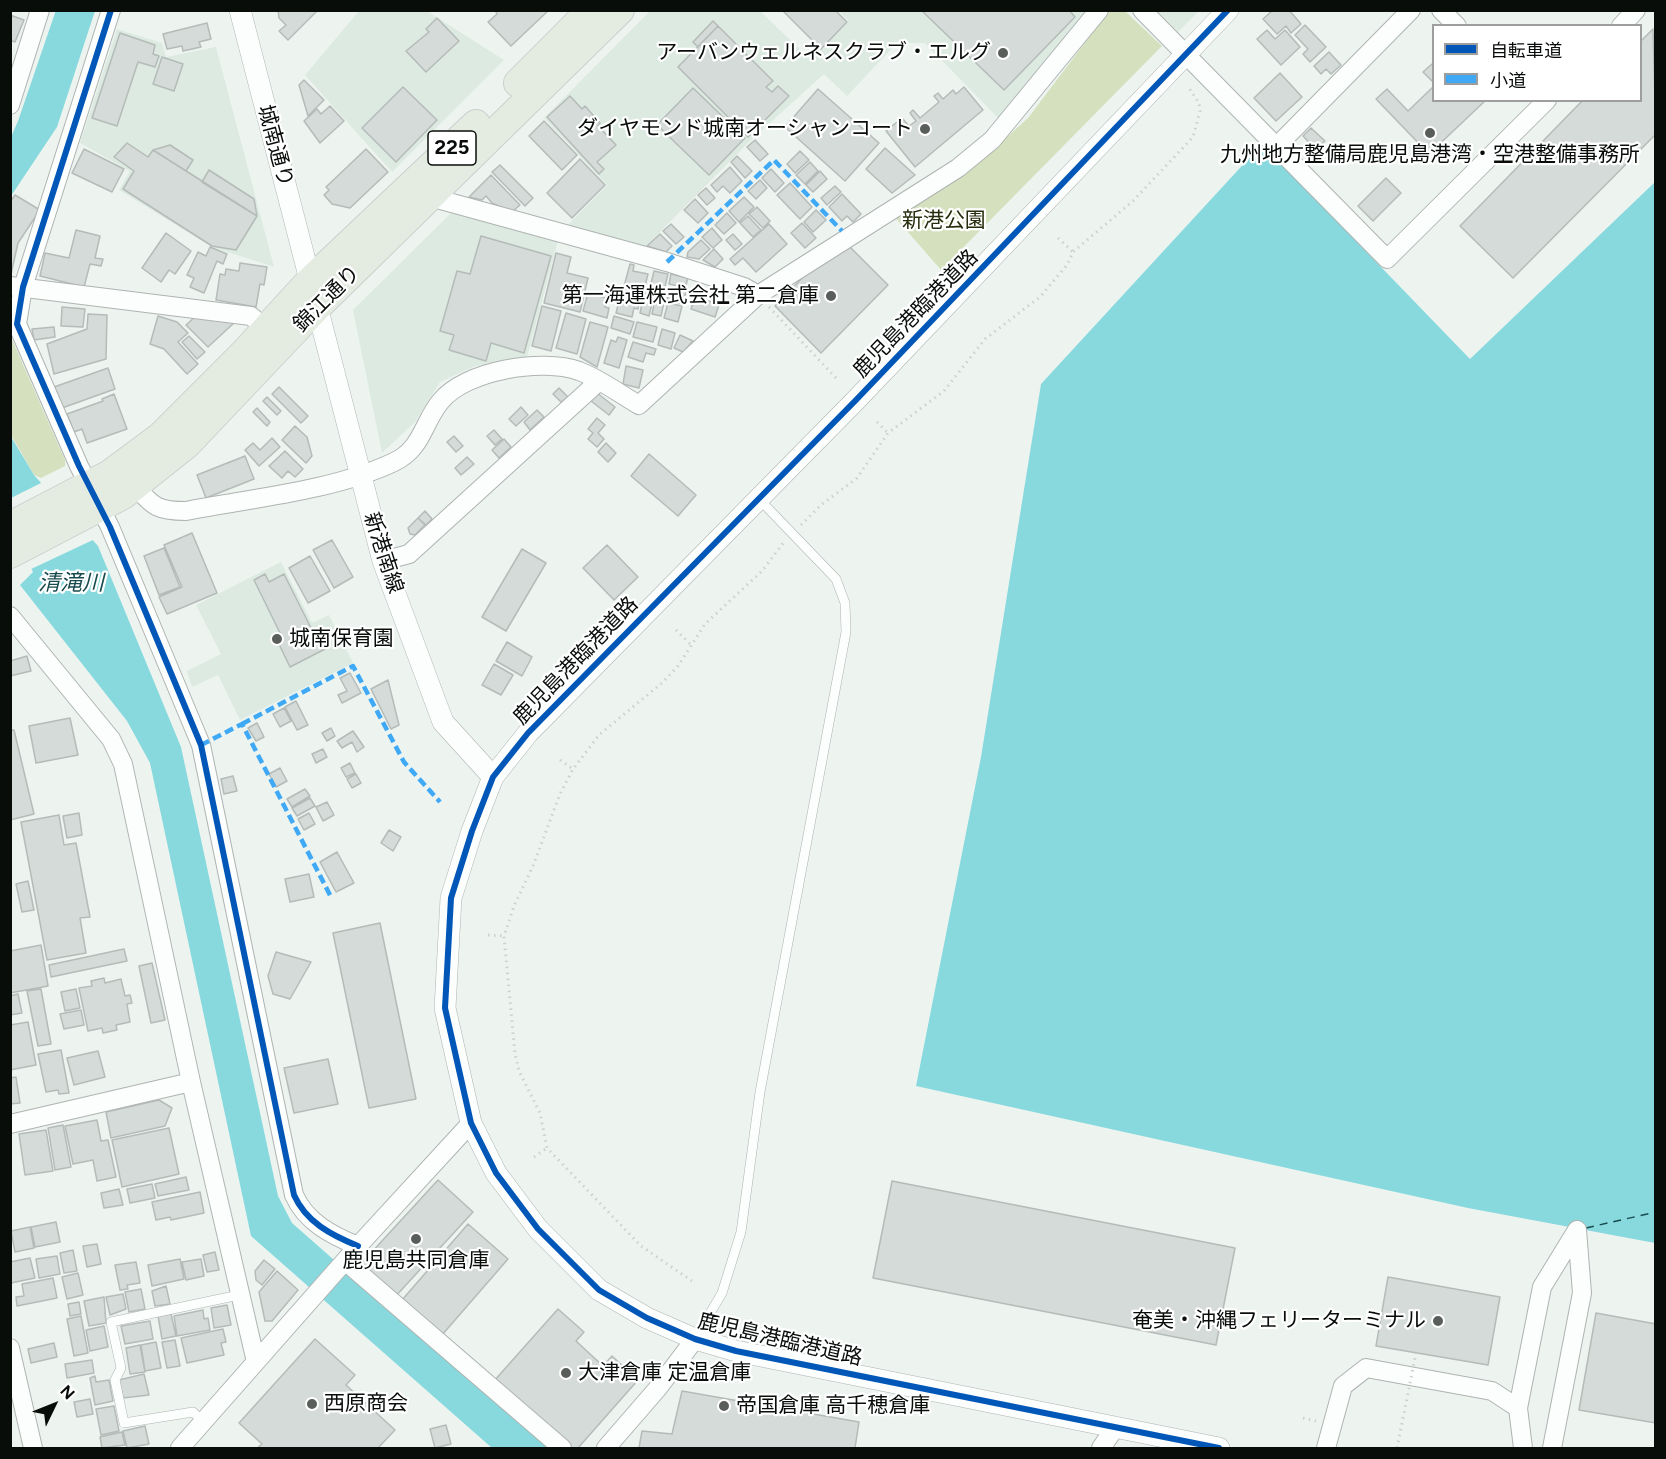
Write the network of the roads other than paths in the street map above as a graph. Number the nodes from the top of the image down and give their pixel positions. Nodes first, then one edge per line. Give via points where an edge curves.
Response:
1 (111, 10) edge
2 (240, 10) edge
3 (591, 10) edge
4 (620, 10) edge
5 (1099, 10) edge
6 (1142, 10) edge
7 (1228, 10) edge
8 (1411, 10) edge
9 (1441, 10) edge
10 (1636, 10) edge
11 (38, 11) edge
12 (1454, 24) edge
13 (1623, 24) edge
14 (1186, 53) junction
15 (1540, 103) edge
16 (10, 105) edge
17 (1277, 146) junction
18 (430, 197) junction
19 (17, 287) edge
20 (313, 295) junction
21 (758, 295) junction
22 (266, 329) junction
23 (598, 382) junction
24 (358, 474) junction
25 (135, 486) junction
26 (758, 497) junction
27 (90, 499) junction
28 (11, 544) edge
29 (383, 561) junction
30 (10, 616) edge
31 (494, 777) junction
32 (191, 1082) junction
33 (471, 1123) junction
34 (10, 1124) edge
35 (358, 1246) junction
36 (345, 1261) junction
37 (239, 1295) junction
38 (695, 1339) junction
39 (10, 1348) edge
40 (256, 1362) junction
41 (1518, 1408) junction
42 (204, 1422) junction
43 (1115, 1428) junction
44 (33, 1449) edge
45 (180, 1449) edge
46 (562, 1449) edge
47 (606, 1449) edge
48 (1101, 1449) edge
49 (1219, 1449) edge
50 (1326, 1449) edge
51 (1523, 1449) edge
52 (1552, 1449) edge

1 - 19 street
2 - 20 street, 城南通り
3 - 20 highway, 錦江通り / 225
4 - 18 highway, 錦江通り / 225
5 - 21 street via 992,140 958,168
6 - 14 street
7 - 14 street, 鹿児島港臨港道路
8 - 17 street
9 - 12 street
10 - 13 street
11 - 16 street
14 - 17 street
14 - 26 street, 鹿児島港臨港道路 via 856,400
15 - 17 street via 1387,259
18 - 20 highway, 錦江通り / 225
18 - 21 street via 667,262 744,286
19 - 22 street via 251,316
19 - 27 street via 17,324
20 - 22 highway, 錦江通り / 225
20 - 24 street, 新港南線
20 - 25 highway, 錦江通り / 225 via 187,444
21 - 23 street via 639,405
22 - 27 highway, 錦江通り / 225 via 161,436 110,474
23 - 24 street via 553,365 485,374 449,392 407,453 395,462
23 - 29 street via 409,554
24 - 25 street via 327,484 186,511 163,511 149,503
24 - 29 street, 新港南線
25 - 27 highway, 錦江通り / 225
26 - 31 street, 鹿児島港臨港道路 via 528,733
26 - 38 lane via 836,579 845,603 846,632 760,1092 741,1232 722,1293
27 - 28 highway, 錦江通り / 225
27 - 35 street via 201,745 294,1195 300,1209 328,1233
29 - 31 street, 新港南線 via 443,722
30 - 32 street via 111,739 123,764
31 - 33 street, 鹿児島港臨港道路 via 472,831 451,909 445,1008
32 - 34 street
32 - 37 street
33 - 35 street
33 - 38 street, 鹿児島港臨港道路 via 496,1173 565,1258 599,1290
35 - 36 street
36 - 40 street
36 - 46 street
37 - 40 street
37 - 42 lane via 111,1322 121,1368 115,1380 124,1423 193,1413
38 - 43 street, 鹿児島港臨港道路 via 748,1354
38 - 47 street
39 - 44 street
40 - 42 street
41 - 50 street via 1492,1391 1366,1368 1342,1386
41 - 51 street
41 - 52 street via 1542,1287 1577,1230 1582,1293
42 - 45 street
43 - 48 street
43 - 49 street, 鹿児島港臨港道路

